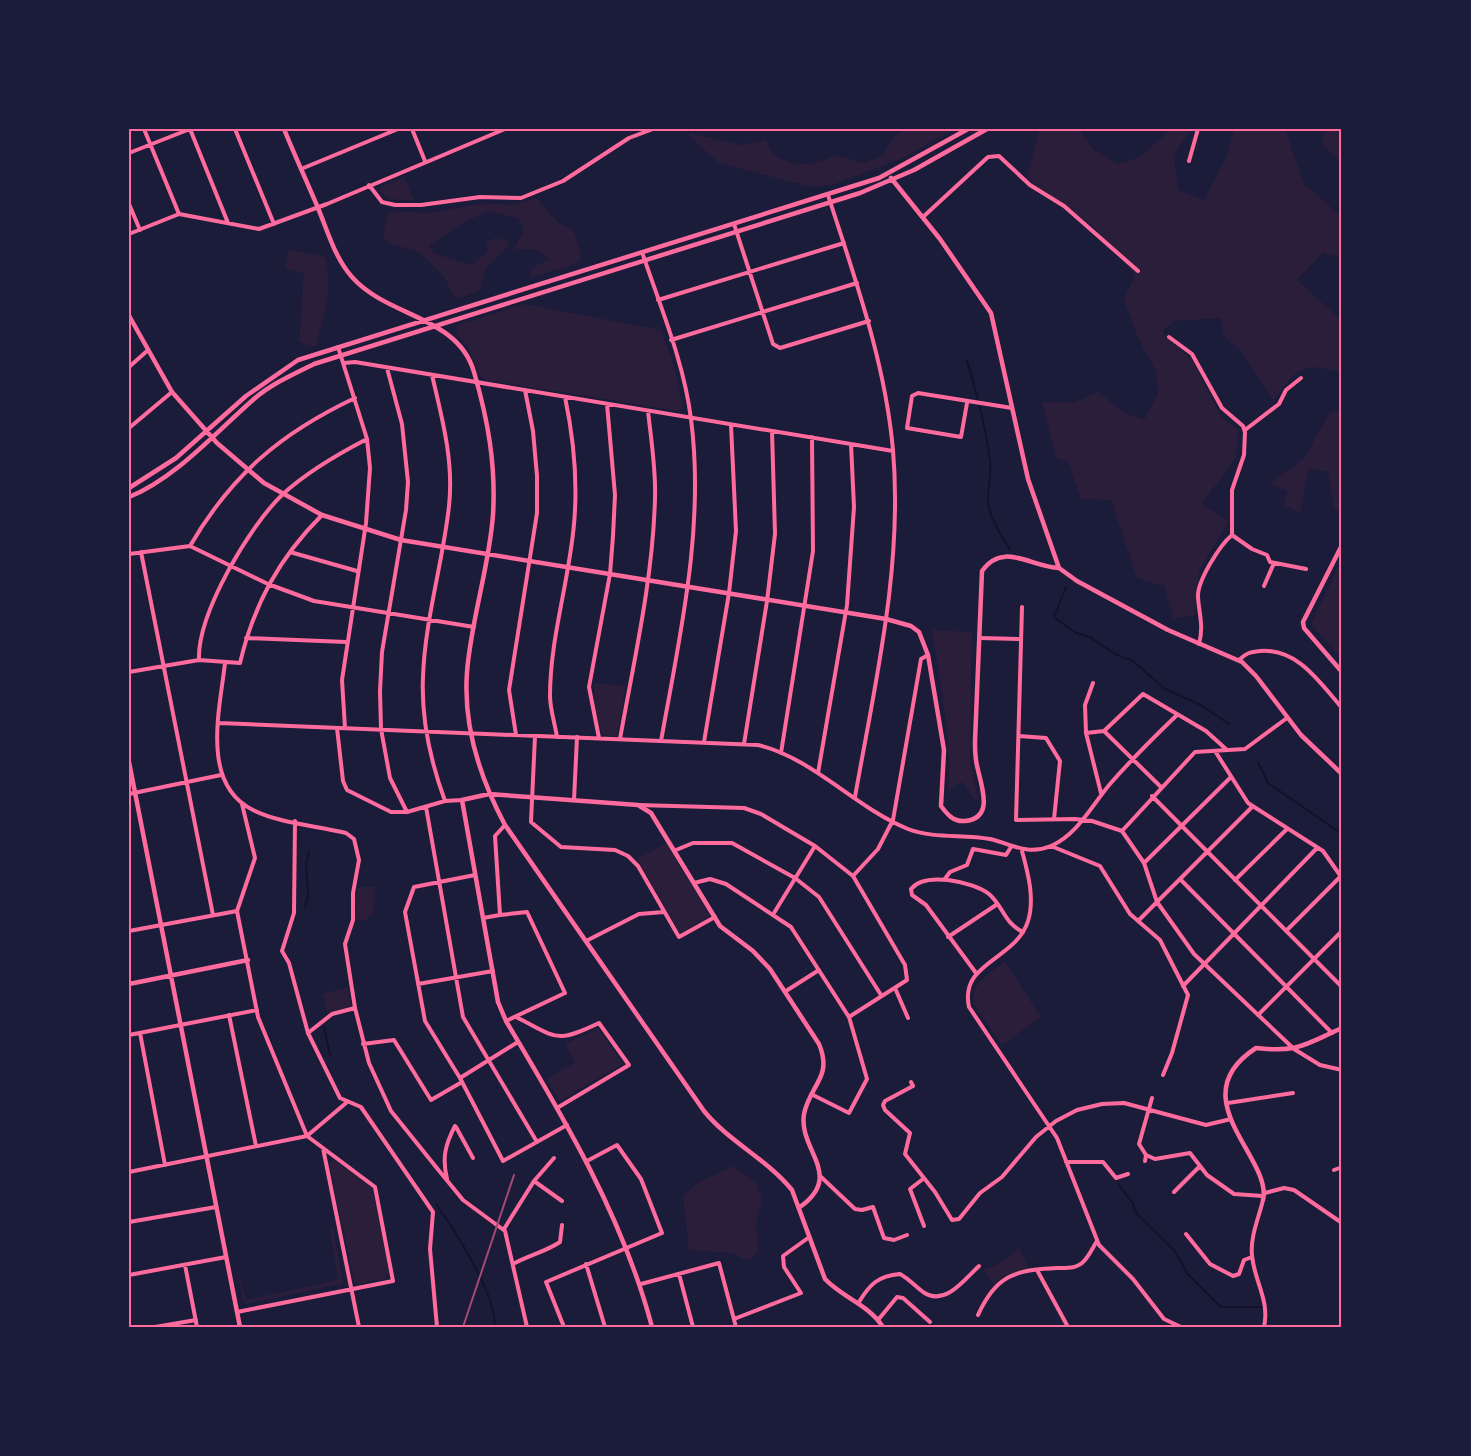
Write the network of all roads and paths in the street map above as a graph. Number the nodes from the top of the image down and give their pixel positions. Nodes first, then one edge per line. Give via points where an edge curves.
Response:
1 (144, 129) edge
2 (190, 129) edge
3 (235, 129) edge
4 (293, 129) edge
5 (398, 129) edge
6 (412, 129) edge
7 (505, 129) edge
8 (653, 129) edge
9 (968, 129) edge
10 (987, 129) edge
11 (1198, 129) edge
12 (285, 130) edge
13 (150, 144) junction
14 (129, 153) edge
15 (425, 161) junction
16 (1189, 161) dead end
17 (301, 169) junction
18 (888, 173) junction
19 (892, 180) junction
20 (369, 185) junction
21 (828, 195) junction
22 (831, 202) junction
23 (129, 204) edge
24 (318, 207) junction
25 (179, 214) junction
26 (923, 217) junction
27 (228, 224) junction
28 (274, 224) junction
29 (734, 224) junction
30 (140, 230) junction
31 (737, 230) junction
32 (129, 234) edge
33 (844, 243) junction
34 (642, 252) junction
35 (645, 259) junction
36 (1138, 271) dead end
37 (750, 273) junction
38 (857, 283) junction
39 (658, 300) junction
40 (763, 311) junction
41 (129, 315) edge
42 (424, 320) junction
43 (130, 321) edge
44 (869, 321) junction
45 (434, 324) junction
46 (1169, 337) dead end
47 (671, 339) junction
48 (338, 347) junction
49 (147, 351) junction
50 (341, 354) junction
51 (344, 363) junction
52 (129, 367) edge
53 (387, 368) junction
54 (432, 375) junction
55 (1301, 378) dead end
56 (477, 383) junction
57 (525, 390) junction
58 (172, 392) junction
59 (565, 397) junction
60 (355, 398) junction
61 (967, 403) junction
62 (607, 404) junction
63 (1011, 408) junction
64 (648, 411) junction
65 (691, 417) junction
66 (731, 425) junction
67 (129, 428) edge
68 (1245, 430) junction
69 (772, 431) junction
70 (207, 433) junction
71 (812, 437) junction
72 (212, 438) junction
73 (367, 439) junction
74 (851, 444) junction
75 (893, 451) junction
76 (246, 469) junction
77 (129, 488) edge
78 (283, 494) junction
79 (129, 497) edge
80 (322, 515) junction
81 (365, 530) junction
82 (1232, 535) junction
83 (401, 540) junction
84 (1342, 545) edge
85 (190, 546) junction
86 (443, 546) junction
87 (141, 552) junction
88 (290, 552) junction
89 (129, 554) edge
90 (487, 554) junction
91 (529, 561) junction
92 (1274, 563) junction
93 (231, 566) junction
94 (568, 568) junction
95 (1059, 568) junction
96 (1305, 569) dead end
97 (357, 572) junction
98 (610, 574) junction
99 (648, 580) junction
100 (268, 584) junction
101 (1264, 586) dead end
102 (689, 587) junction
103 (729, 593) junction
104 (767, 600) junction
105 (352, 607) junction
106 (806, 607) junction
107 (1022, 607) dead end
108 (846, 613) junction
109 (389, 615) junction
110 (886, 619) junction
111 (431, 620) junction
112 (475, 627) junction
113 (246, 638) junction
114 (980, 638) junction
115 (1021, 639) junction
116 (346, 642) junction
117 (1199, 644) junction
118 (928, 655) junction
119 (199, 660) junction
120 (1239, 660) junction
121 (225, 663) junction
122 (162, 665) junction
123 (129, 672) edge
124 (1342, 672) edge
125 (1093, 683) dead end
126 (1342, 708) edge
127 (1177, 715) junction
128 (1287, 718) junction
129 (219, 723) junction
130 (337, 728) junction
131 (345, 728) junction
132 (381, 729) junction
133 (425, 731) junction
134 (1104, 731) junction
135 (470, 733) junction
136 (1086, 733) junction
137 (516, 735) junction
138 (535, 736) junction
139 (1019, 736) junction
140 (557, 737) junction
141 (577, 737) junction
142 (599, 738) junction
143 (620, 739) junction
144 (661, 741) junction
145 (704, 743) junction
146 (744, 744) junction
147 (1227, 750) junction
148 (1215, 751) junction
149 (781, 753) junction
150 (1132, 759) junction
151 (129, 762) edge
152 (818, 773) junction
153 (1342, 774) edge
154 (221, 775) junction
155 (1231, 777) junction
156 (186, 783) junction
157 (1161, 787) junction
158 (132, 793) edge
159 (489, 794) junction
160 (1101, 794) junction
161 (1152, 796) junction
162 (531, 797) junction
163 (855, 797) junction
164 (462, 800) junction
165 (574, 800) junction
166 (445, 801) junction
167 (241, 803) junction
168 (638, 805) junction
169 (426, 807) junction
170 (1252, 807) junction
171 (407, 812) junction
172 (1054, 819) junction
173 (893, 820) junction
174 (1082, 820) junction
175 (295, 821) junction
176 (504, 825) junction
177 (1181, 826) junction
178 (1287, 829) junction
179 (1122, 831) junction
180 (815, 846) junction
181 (1050, 846) junction
182 (1011, 847) junction
183 (1317, 848) junction
184 (676, 850) junction
185 (1022, 851) junction
186 (1207, 852) junction
187 (1144, 863) junction
188 (475, 874) junction
189 (853, 876) junction
190 (795, 878) junction
191 (1341, 878) edge
192 (1180, 879) junction
193 (944, 880) junction
194 (1235, 880) junction
195 (438, 882) junction
196 (694, 883) junction
197 (1157, 902) junction
198 (996, 905) junction
199 (1261, 906) junction
200 (237, 911) junction
201 (664, 912) junction
202 (774, 914) junction
203 (213, 915) junction
204 (500, 915) junction
205 (715, 917) junction
206 (483, 918) junction
207 (1138, 921) junction
208 (161, 925) junction
209 (129, 931) edge
210 (1286, 931) junction
211 (1342, 931) edge
212 (1023, 932) junction
213 (1234, 934) junction
214 (948, 937) junction
215 (586, 941) junction
216 (1314, 959) junction
217 (248, 960) junction
218 (1204, 964) junction
219 (819, 970) junction
220 (493, 971) junction
221 (976, 973) junction
222 (171, 975) junction
223 (454, 978) junction
224 (129, 984) edge
225 (418, 984) junction
226 (1183, 986) junction
227 (1286, 987) junction
228 (1342, 987) edge
229 (895, 988) junction
230 (786, 991) junction
231 (881, 995) junction
232 (355, 1008) junction
233 (257, 1010) junction
234 (230, 1015) junction
235 (1258, 1015) junction
236 (515, 1017) junction
237 (849, 1017) junction
238 (908, 1018) dead end
239 (506, 1021) junction
240 (181, 1025) junction
241 (1342, 1028) edge
242 (140, 1033) junction
243 (308, 1033) junction
244 (1332, 1033) junction
245 (129, 1035) edge
246 (518, 1042) junction
247 (363, 1044) junction
248 (1294, 1049) junction
249 (488, 1060) junction
250 (1342, 1070) edge
251 (1163, 1075) dead end
252 (461, 1080) junction
253 (911, 1082) dead end
254 (1293, 1093) dead end
255 (813, 1095) junction
256 (1152, 1098) dead end
257 (346, 1103) junction
258 (1228, 1103) junction
259 (557, 1108) junction
260 (1147, 1108) junction
261 (1231, 1119) junction
262 (567, 1125) junction
263 (1050, 1126) junction
264 (307, 1136) junction
265 (537, 1142) junction
266 (256, 1146) junction
267 (322, 1147) junction
268 (206, 1157) junction
269 (473, 1158) dead end
270 (554, 1158) dead end
271 (587, 1161) junction
272 (1066, 1162) junction
273 (165, 1165) junction
274 (1200, 1166) junction
275 (1342, 1167) edge
276 (1334, 1170) dead end
277 (129, 1172) edge
278 (1128, 1174) dead end
279 (820, 1176) junction
280 (923, 1179) junction
281 (534, 1181) junction
282 (448, 1182) junction
283 (1174, 1192) dead end
284 (1264, 1196) junction
285 (562, 1201) dead end
286 (216, 1207) junction
287 (800, 1207) junction
288 (129, 1222) edge
289 (1342, 1223) edge
290 (562, 1225) dead end
291 (924, 1226) dead end
292 (504, 1229) junction
293 (1186, 1234) dead end
294 (907, 1235) dead end
295 (808, 1238) junction
296 (1097, 1240) junction
297 (626, 1249) junction
298 (226, 1257) junction
299 (1252, 1257) junction
300 (513, 1264) junction
301 (586, 1264) junction
302 (185, 1265) junction
303 (979, 1266) dead end
304 (1037, 1270) junction
305 (679, 1274) junction
306 (129, 1275) edge
307 (641, 1284) junction
308 (351, 1289) junction
309 (859, 1302) junction
310 (237, 1312) junction
311 (978, 1315) dead end
312 (734, 1319) junction
313 (196, 1320) junction
314 (878, 1320) junction
315 (930, 1322) dead end
316 (155, 1327) edge
317 (197, 1327) edge
318 (240, 1327) edge
319 (359, 1327) edge
320 (437, 1327) edge
321 (527, 1327) edge
322 (564, 1327) edge
323 (605, 1327) edge
324 (652, 1327) edge
325 (693, 1327) edge
326 (736, 1327) edge
327 (883, 1327) edge
328 (1068, 1327) edge
329 (1181, 1327) edge
330 (1264, 1327) edge

1 - 13 street
2 - 13 street
2 - 27 street
3 - 28 street
4 - 12 street
5 - 17 street
6 - 15 street
7 - 15 street
8 - 20 street via 629,138 563,181 521,198 480,197 395,205 382,202
9 - 18 street
10 - 19 street
11 - 16 street
12 - 17 street
13 - 14 street
13 - 25 street
15 - 20 street
17 - 24 street
18 - 19 street
18 - 21 street
19 - 22 street
19 - 26 street
20 - 24 street
21 - 22 street
21 - 29 street
22 - 31 street
22 - 33 street
23 - 30 street
24 - 28 street
24 - 42 street via 335,251 352,277 374,297
25 - 27 street
25 - 30 street
26 - 36 street via 988,157 999,156
26 - 63 street via 991,313
27 - 28 street via 259,229
29 - 31 street
29 - 34 street
30 - 32 street
31 - 35 street
31 - 37 street
33 - 37 street
33 - 38 street
34 - 35 street
34 - 42 street
35 - 39 street
35 - 45 street
37 - 39 street
37 - 40 street
38 - 40 street
38 - 44 street
39 - 47 street
40 - 44 street via 773,344 780,348
40 - 47 street
41 - 43 street
42 - 45 street
42 - 48 street
43 - 49 street
44 - 75 street
45 - 50 street
45 - 56 street via 464,351
46 - 68 street via 1192,354 1222,408
47 - 65 street
48 - 50 street
48 - 70 street via 298,360 246,396
49 - 52 street
49 - 58 street
50 - 51 street
50 - 72 street via 304,368 255,397
51 - 53 street
51 - 60 street
53 - 54 street
53 - 83 street via 407,453
54 - 56 street
54 - 86 street via 447,438 450,503
55 - 68 street via 1286,390 1279,404
56 - 57 street
56 - 90 street via 487,415 494,466
57 - 59 street
57 - 91 street via 537,476 537,513
58 - 67 street
58 - 70 street
59 - 62 street
59 - 94 street via 574,440 576,481
60 - 73 street
60 - 76 street via 316,416
61 - 61 street via 918,393 912,396 907,428 961,437
61 - 63 street
62 - 64 street
62 - 98 street via 615,495
63 - 95 street via 1031,487
64 - 65 street
64 - 99 street via 656,496
65 - 66 street
65 - 102 street via 695,531
66 - 69 street
66 - 103 street via 736,531
68 - 82 street via 1244,455 1232,490
69 - 71 street
69 - 104 street via 774,534
70 - 72 street
70 - 77 street
71 - 74 street
71 - 106 street via 813,551
72 - 76 street
72 - 79 street via 167,474
73 - 78 street
73 - 81 street via 370,468
74 - 75 street
74 - 108 street via 854,507
75 - 110 street via 894,502
76 - 78 street
76 - 85 street via 222,496
78 - 80 street
78 - 93 street
80 - 81 street
80 - 88 street
81 - 83 street
81 - 97 street
82 - 92 street
82 - 117 street via 1223,542 1199,586 1203,627
83 - 86 street
83 - 109 street
84 - 124 street via 1303,622
85 - 87 street
85 - 93 street
86 - 90 street
86 - 111 street
87 - 89 street
87 - 122 street
88 - 97 street
88 - 100 street
90 - 91 street
90 - 112 street
91 - 94 street
91 - 137 street via 509,690
92 - 96 street
92 - 101 street
93 - 100 street
93 - 119 street via 206,627
94 - 98 street
94 - 140 street via 550,698
95 - 114 street via 1012,556 988,562 982,572
95 - 117 street
97 - 105 street
98 - 99 street
98 - 142 street via 589,687
99 - 102 street
99 - 143 street
100 - 105 street via 314,601
100 - 113 street
102 - 103 street
102 - 144 street
103 - 104 street
103 - 145 street
104 - 106 street
104 - 146 street
105 - 109 street
105 - 116 street
106 - 108 street
106 - 149 street
107 - 115 street
108 - 110 street
108 - 152 street
109 - 111 street
109 - 132 street via 380,681
110 - 118 street via 919,632
110 - 163 street
111 - 112 street
111 - 133 street via 423,676
112 - 135 street via 467,674
113 - 116 street
113 - 121 street via 240,663
114 - 115 street
114 - 118 street via 975,741 985,801 982,810 965,821 955,820 941,806 944,750
115 - 139 street
116 - 131 street via 342,680
117 - 120 street
118 - 173 street via 921,659
119 - 121 street
119 - 122 street
120 - 126 street via 1245,654 1264,651 1290,657 1308,669
120 - 128 street
121 - 129 street
122 - 123 street
122 - 156 street
125 - 136 street via 1085,705
127 - 134 street via 1143,694
127 - 147 street via 1206,731
127 - 150 street
128 - 147 street via 1245,748
128 - 153 street
129 - 130 street
129 - 154 street
130 - 131 street
130 - 171 street via 347,790 391,812
131 - 132 street
132 - 133 street
132 - 171 street via 390,778
133 - 135 street
133 - 166 street
134 - 136 street
134 - 150 street
135 - 137 street
135 - 159 street
136 - 160 street
137 - 138 street
138 - 140 street
138 - 162 street
139 - 172 street via 1046,738 1060,761
139 - 172 street via 1016,820
140 - 141 street
141 - 142 street
141 - 165 street
142 - 143 street
143 - 144 street
144 - 145 street
145 - 146 street
146 - 149 street
147 - 148 street
148 - 155 street
148 - 157 street via 1195,752
149 - 152 street
150 - 157 street
150 - 160 street
151 - 158 street
152 - 163 street
154 - 156 street
154 - 167 street
155 - 170 street
155 - 177 street
156 - 158 street
156 - 203 street
157 - 161 street
158 - 208 street
159 - 162 street
159 - 164 street
159 - 176 street
160 - 174 street
161 - 177 street
161 - 179 street
162 - 165 street
162 - 201 street via 531,822 561,847 615,850 628,856 638,866
163 - 173 street
164 - 166 street
164 - 188 street
165 - 168 street
166 - 169 street
167 - 175 street via 266,815
167 - 200 street via 255,858
168 - 180 street via 744,808
168 - 184 street via 651,813
169 - 171 street
169 - 195 street
170 - 178 street
170 - 186 street
172 - 174 street
173 - 182 street via 927,834 990,839
173 - 189 street via 878,849
174 - 179 street
174 - 181 street
175 - 232 street via 346,833 354,839 358,875 353,920 345,944
175 - 243 street via 294,913 282,951 289,963
176 - 204 street via 495,836
176 - 215 street
177 - 186 street
177 - 187 street
178 - 183 street
178 - 194 street
179 - 187 street
180 - 189 street
180 - 190 street
181 - 185 street
181 - 207 street via 1100,866
182 - 185 street
182 - 193 street via 1006,855 974,849 967,865 950,872
183 - 191 street
183 - 199 street
184 - 190 street via 693,843 732,843
184 - 196 street
185 - 212 street via 1029,876 1030,909
186 - 192 street
186 - 194 street
187 - 197 street
188 - 195 street
188 - 206 street
189 - 229 street via 905,965 907,980
190 - 202 street
190 - 231 street via 819,897
191 - 210 street
192 - 197 street
192 - 213 street
193 - 198 street via 967,883 988,893
193 - 214 street via 914,885 911,890
194 - 199 street
195 - 223 street
195 - 225 street via 414,886 405,912
196 - 202 street via 710,879 726,884
196 - 205 street
197 - 207 street
197 - 218 street
198 - 212 street via 1011,926
198 - 214 street
199 - 210 street
199 - 213 street
200 - 203 street
200 - 217 street
201 - 205 street via 679,938
201 - 215 street via 639,914
202 - 219 street via 791,927
203 - 208 street
204 - 206 street
204 - 236 street via 527,912 565,993
205 - 230 street via 720,926 753,951
206 - 220 street
207 - 226 street via 1160,940
208 - 209 street
208 - 222 street
210 - 216 street
211 - 216 street
212 - 221 street via 1010,949
213 - 218 street
213 - 227 street
214 - 221 street
215 - 287 street via 715,1125 782,1179
216 - 227 street
216 - 228 street
217 - 222 street
217 - 233 street
218 - 226 street
218 - 235 street
219 - 230 street
219 - 237 street
220 - 223 street
220 - 239 street
221 - 263 street via 968,989 969,1007
222 - 224 street
222 - 240 street
223 - 225 street
223 - 249 street via 462,1017
225 - 252 street via 425,1021
226 - 251 street via 1188,994
227 - 235 street
227 - 244 street
229 - 231 street
229 - 238 street
230 - 255 street via 824,1056 824,1072
231 - 237 street
232 - 243 street via 332,1014
232 - 247 street
233 - 234 street
233 - 264 street
234 - 240 street
234 - 266 street
235 - 248 street
236 - 239 street
236 - 259 street via 558,1038 599,1023 629,1065
237 - 255 street via 867,1079 849,1113
239 - 246 street
240 - 242 street
240 - 268 street
241 - 244 street
242 - 245 street
242 - 273 street
243 - 257 street via 334,1089
244 - 248 street
246 - 249 street
246 - 259 street
247 - 252 street via 394,1040 431,1100
247 - 282 street via 391,1111
248 - 250 street via 1320,1065
248 - 258 street via 1283,1052 1256,1048 1243,1057 1229,1079
249 - 252 street
249 - 265 street
252 - 265 street via 503,1161
253 - 280 street via 913,1086 883,1105 910,1133 905,1154
254 - 258 street
255 - 279 street via 804,1111 804,1122
256 - 260 street
257 - 264 street
257 - 320 street via 361,1107 433,1212 430,1249
258 - 261 street
259 - 262 street
260 - 261 street via 1206,1125
260 - 263 street via 1102,1104 1077,1110
260 - 274 street via 1139,1144 1145,1158 1190,1153
261 - 284 street via 1259,1175
262 - 265 street
262 - 271 street
263 - 272 street
263 - 280 street via 1002,1177 980,1192 958,1219 952,1220
264 - 266 street
264 - 267 street
266 - 268 street
267 - 308 street
267 - 308 street via 375,1187 393,1281
268 - 273 street
268 - 286 street
269 - 282 street via 455,1126 444,1156
270 - 281 street
271 - 297 street
271 - 297 street via 617,1145 641,1179 662,1233
272 - 278 street via 1103,1162 1116,1178
272 - 296 street
273 - 277 street
274 - 283 street
274 - 284 street via 1234,1194
275 - 276 street
279 - 287 street via 816,1192
279 - 294 street via 855,1209 873,1207 884,1238 894,1240
280 - 291 street via 910,1189
281 - 285 street
281 - 292 street
282 - 292 street via 463,1200
284 - 289 street via 1284,1188 1294,1190
284 - 299 street
286 - 288 street
286 - 298 street
287 - 295 street
290 - 300 street via 560,1242
292 - 300 street
293 - 299 street via 1210,1264 1233,1276 1239,1274 1244,1260
295 - 309 street via 825,1279
295 - 312 street via 783,1256 784,1267 801,1293
296 - 304 street via 1084,1261 1075,1267
296 - 329 street via 1164,1319
297 - 301 street
297 - 307 street
298 - 302 street
298 - 310 street
299 - 330 street via 1268,1312
300 - 321 street
301 - 322 street via 546,1282
301 - 323 street
302 - 306 street
302 - 313 street
303 - 309 street via 940,1298 924,1293 900,1274 874,1281
304 - 311 street via 1004,1277
304 - 328 street
305 - 307 street
305 - 312 street via 719,1263
305 - 325 street
307 - 324 street
308 - 310 street
308 - 319 street
309 - 314 street
310 - 318 street
312 - 326 street
313 - 316 street
313 - 317 street
314 - 315 street via 897,1298 903,1298
314 - 327 street

